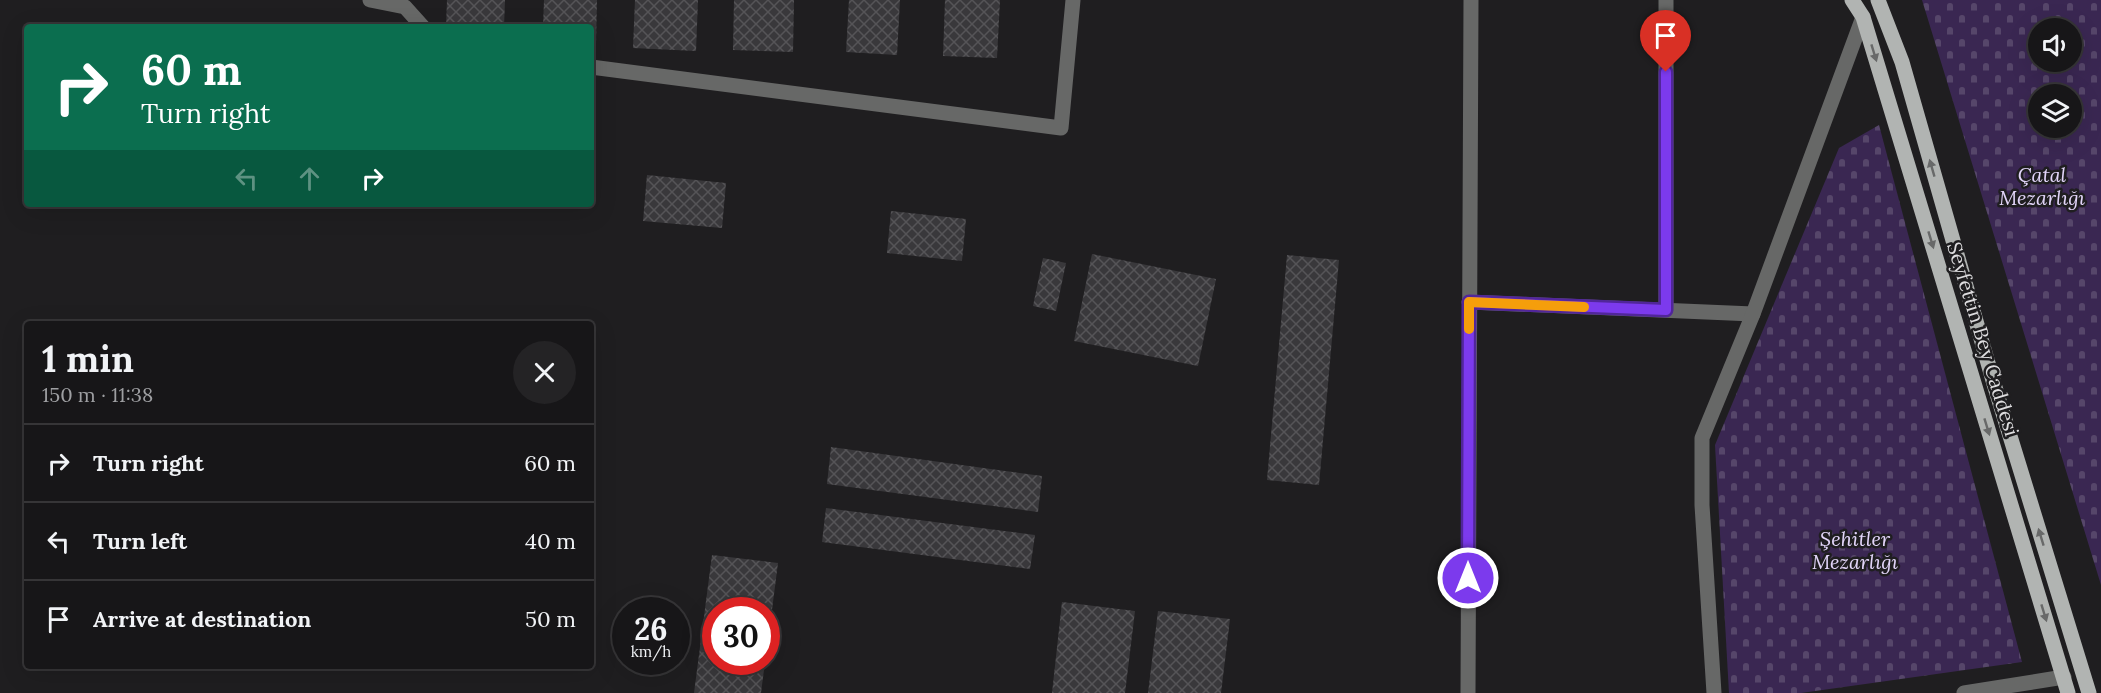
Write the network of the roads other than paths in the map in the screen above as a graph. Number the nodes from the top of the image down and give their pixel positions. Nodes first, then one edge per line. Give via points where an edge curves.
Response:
1 (370, 0) edge
2 (1073, 0) edge
3 (1471, 0) edge
4 (1666, 0) edge
5 (1852, 0) edge
6 (1869, 0) edge
7 (1878, 0) edge
8 (1863, 16) junction
9 (420, 24) edge
10 (594, 67) edge
11 (1469, 302) junction
12 (1666, 310) junction
13 (1753, 314) junction
14 (2082, 672) junction
15 (2064, 677) junction
16 (1468, 693) edge
17 (1714, 693) edge
18 (1964, 693) edge
19 (2068, 693) edge
20 (2089, 693) edge

1 - 9 street via 405,7
2 - 10 street via 1061,128
3 - 11 street
4 - 12 street
5 - 8 main road, Seyfettin Bey Caddesi
6 - 8 main road
14 -> 7 main road, Seyfettin Bey Caddesi via 1902,62
8 - 13 street
8 -> 15 main road, Seyfettin Bey Caddesi
11 - 12 street
11 - 16 street
12 - 13 street
13 - 17 street via 1702,438 1702,506
14 - 15 main road
14 - 20 main road, Seyfettin Bey Caddesi
15 - 18 street
15 - 19 main road, Seyfettin Bey Caddesi

